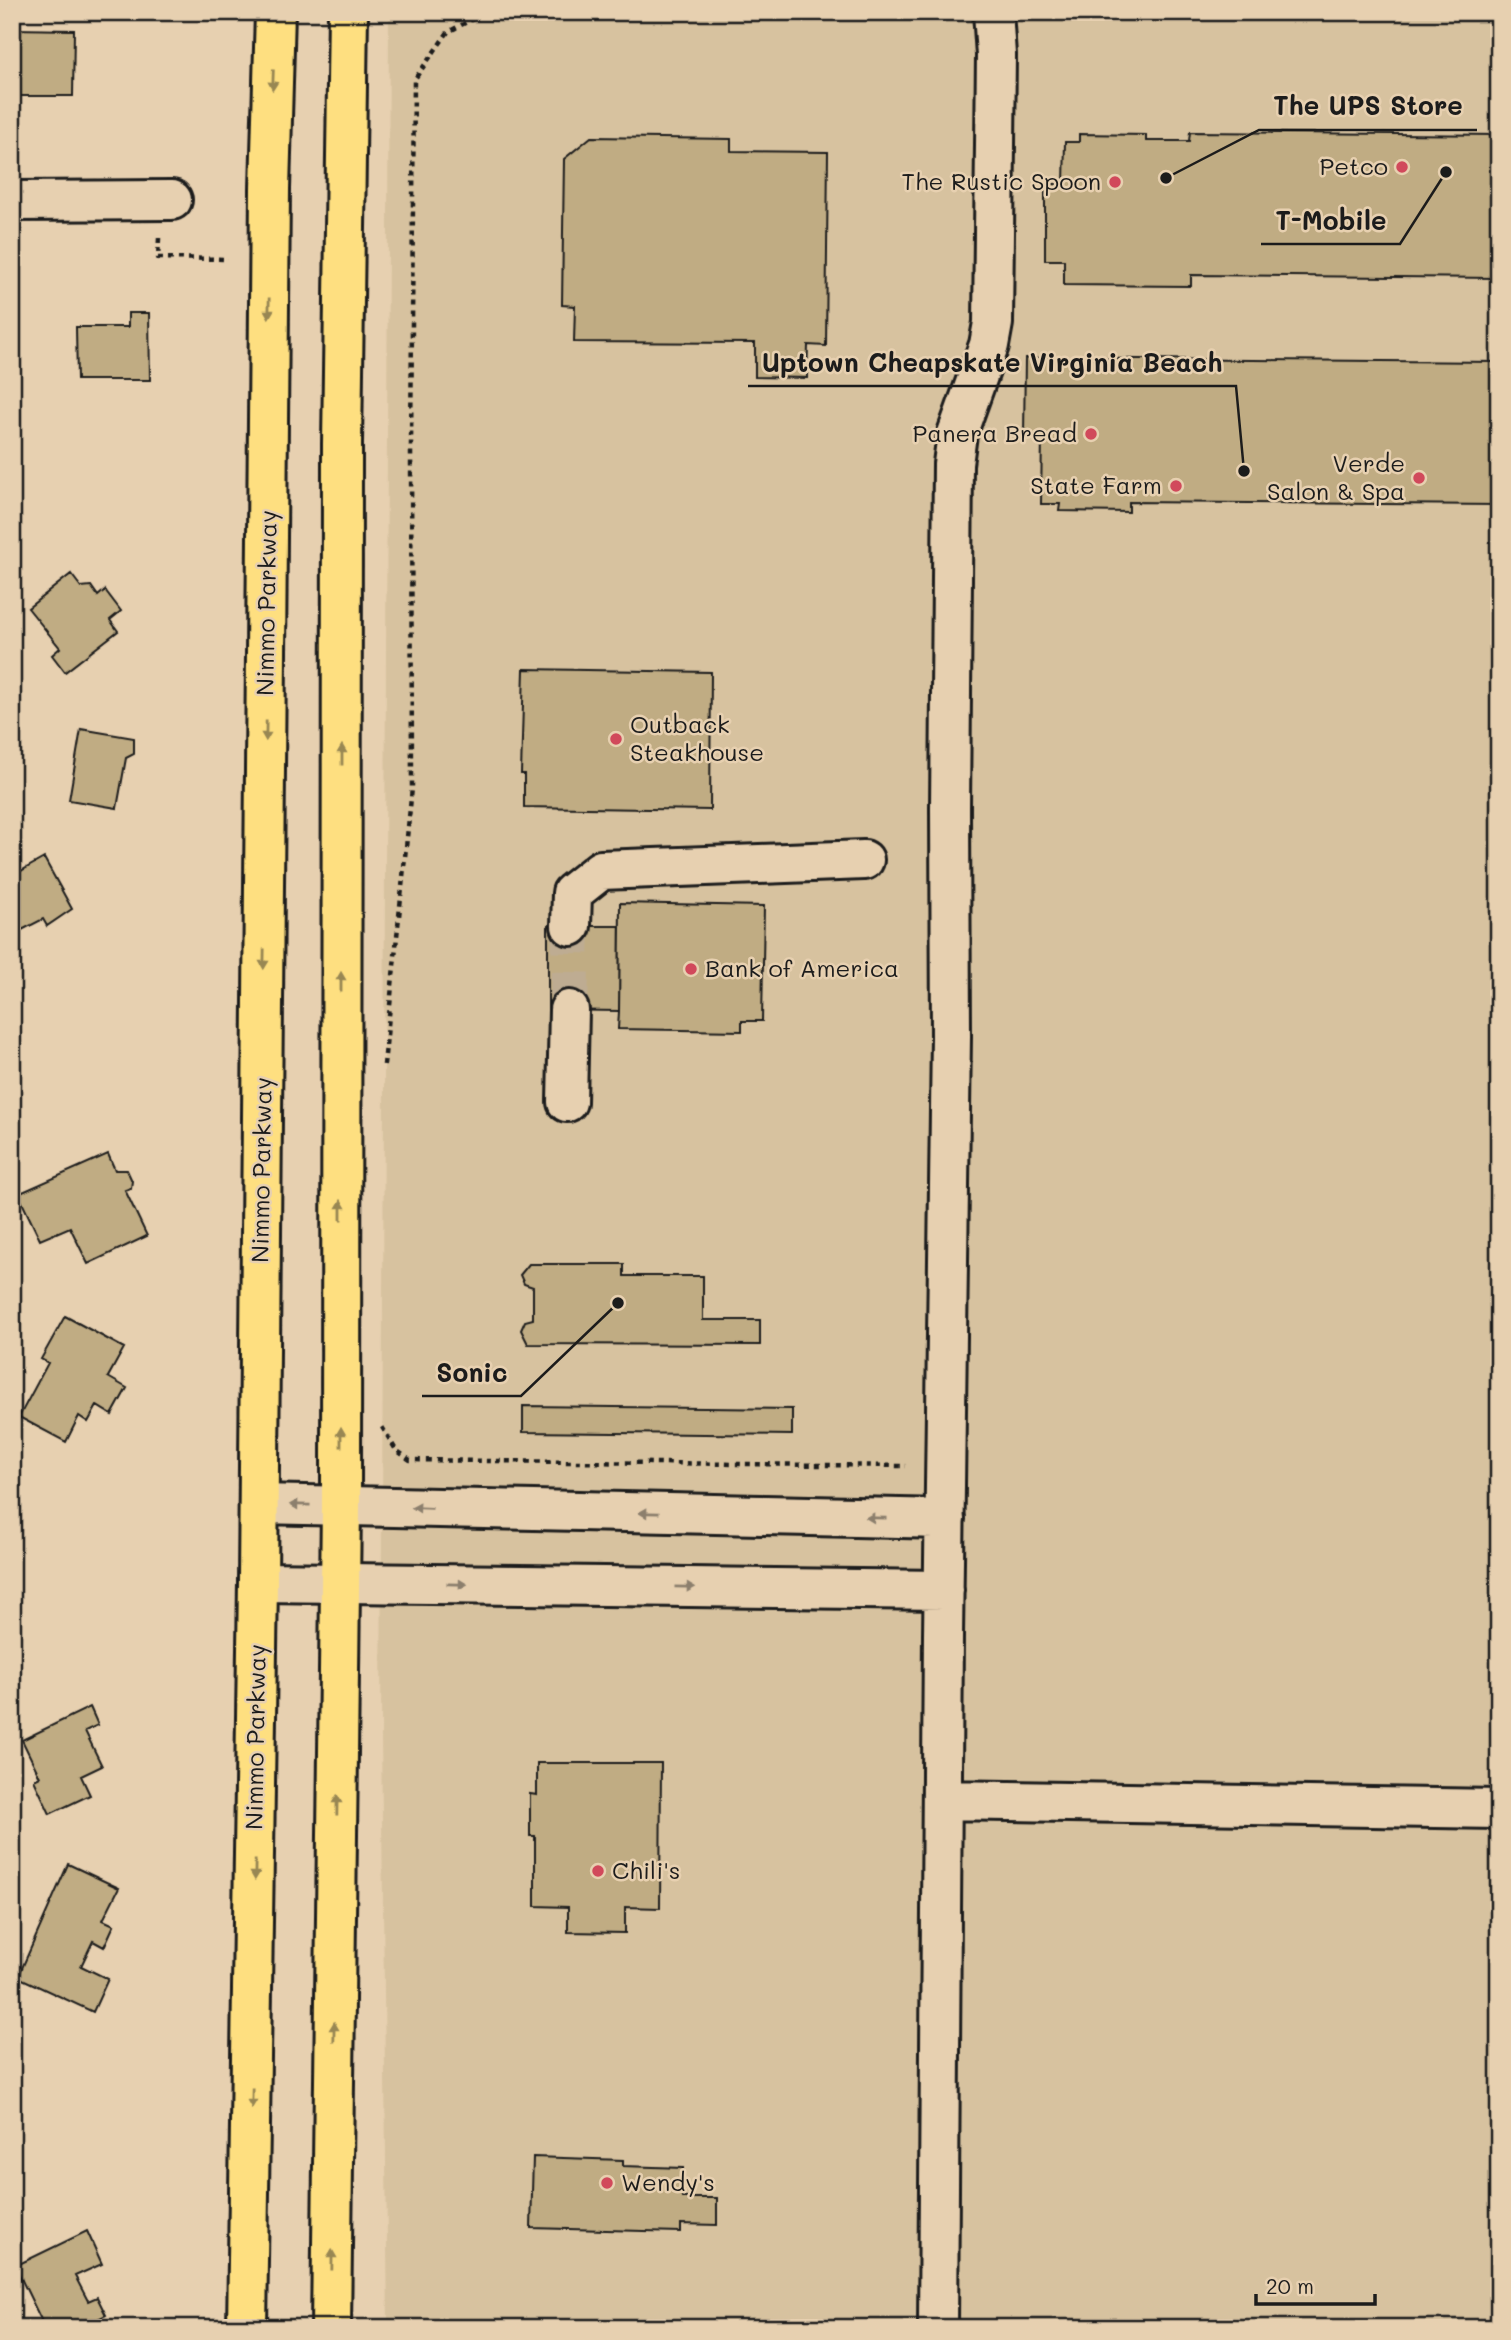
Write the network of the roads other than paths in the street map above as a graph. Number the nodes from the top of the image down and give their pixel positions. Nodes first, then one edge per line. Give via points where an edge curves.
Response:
1 (275, 12) edge
2 (348, 12) edge
3 (993, 12) edge
4 (166, 200) road end
5 (12, 201) edge
6 (864, 860) dead end
7 (571, 926) tunnel mouth
8 (569, 1010) tunnel mouth
9 (567, 1102) dead end
10 (258, 1504) junction
11 (341, 1506) junction
12 (945, 1519) junction
13 (258, 1581) junction
14 (340, 1583) junction
15 (944, 1590) junction
16 (942, 1800) junction
17 (1499, 1809) edge
18 (247, 2328) edge
19 (331, 2328) edge
20 (939, 2328) edge

1 -> 10 main road, Nimmo Parkway
11 -> 2 main road via 342,444
3 - 12 street via 993,323 957,434 953,464
4 - 5 street
6 - 7 street via 601,870 572,893
8 - 9 street
11 -> 10 street
10 - 13 main road, Nimmo Parkway
12 -> 11 street
11 - 14 main road
12 - 15 street
13 - 14 street
13 -> 18 main road, Nimmo Parkway
14 -> 15 street
19 -> 14 main road
15 - 16 street
16 - 17 street
16 - 20 street

